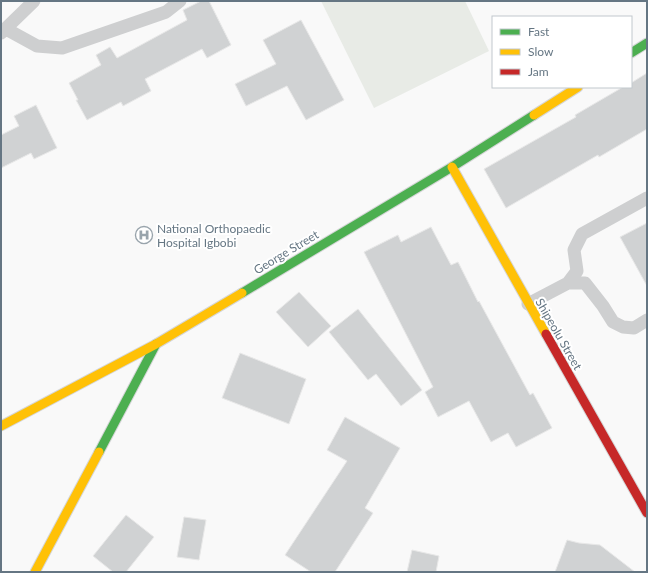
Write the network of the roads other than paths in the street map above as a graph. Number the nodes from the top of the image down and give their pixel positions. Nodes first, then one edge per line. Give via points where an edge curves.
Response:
1 (34, 1) edge
2 (180, 1) edge
3 (3, 31) edge
4 (647, 43) edge
5 (632, 52) edge
6 (576, 88) edge
7 (452, 167) junction
8 (647, 198) edge
9 (568, 282) junction
10 (528, 304) junction
11 (647, 320) edge
12 (156, 344) junction
13 (1, 426) edge
14 (647, 512) edge
15 (35, 572) edge

1 - 3 lane
2 - 3 lane via 166,12 62,48 37,46
4 - 5 street
6 - 7 street, George Street
7 - 10 street, Shipeolu Street
7 - 12 street, George Street
8 - 9 lane via 582,234 574,250 577,272
9 - 10 lane
9 - 11 lane via 585,283 613,322 623,327 634,328
10 - 14 street, Shipeolu Street
12 - 13 street, George Street
12 - 15 street

